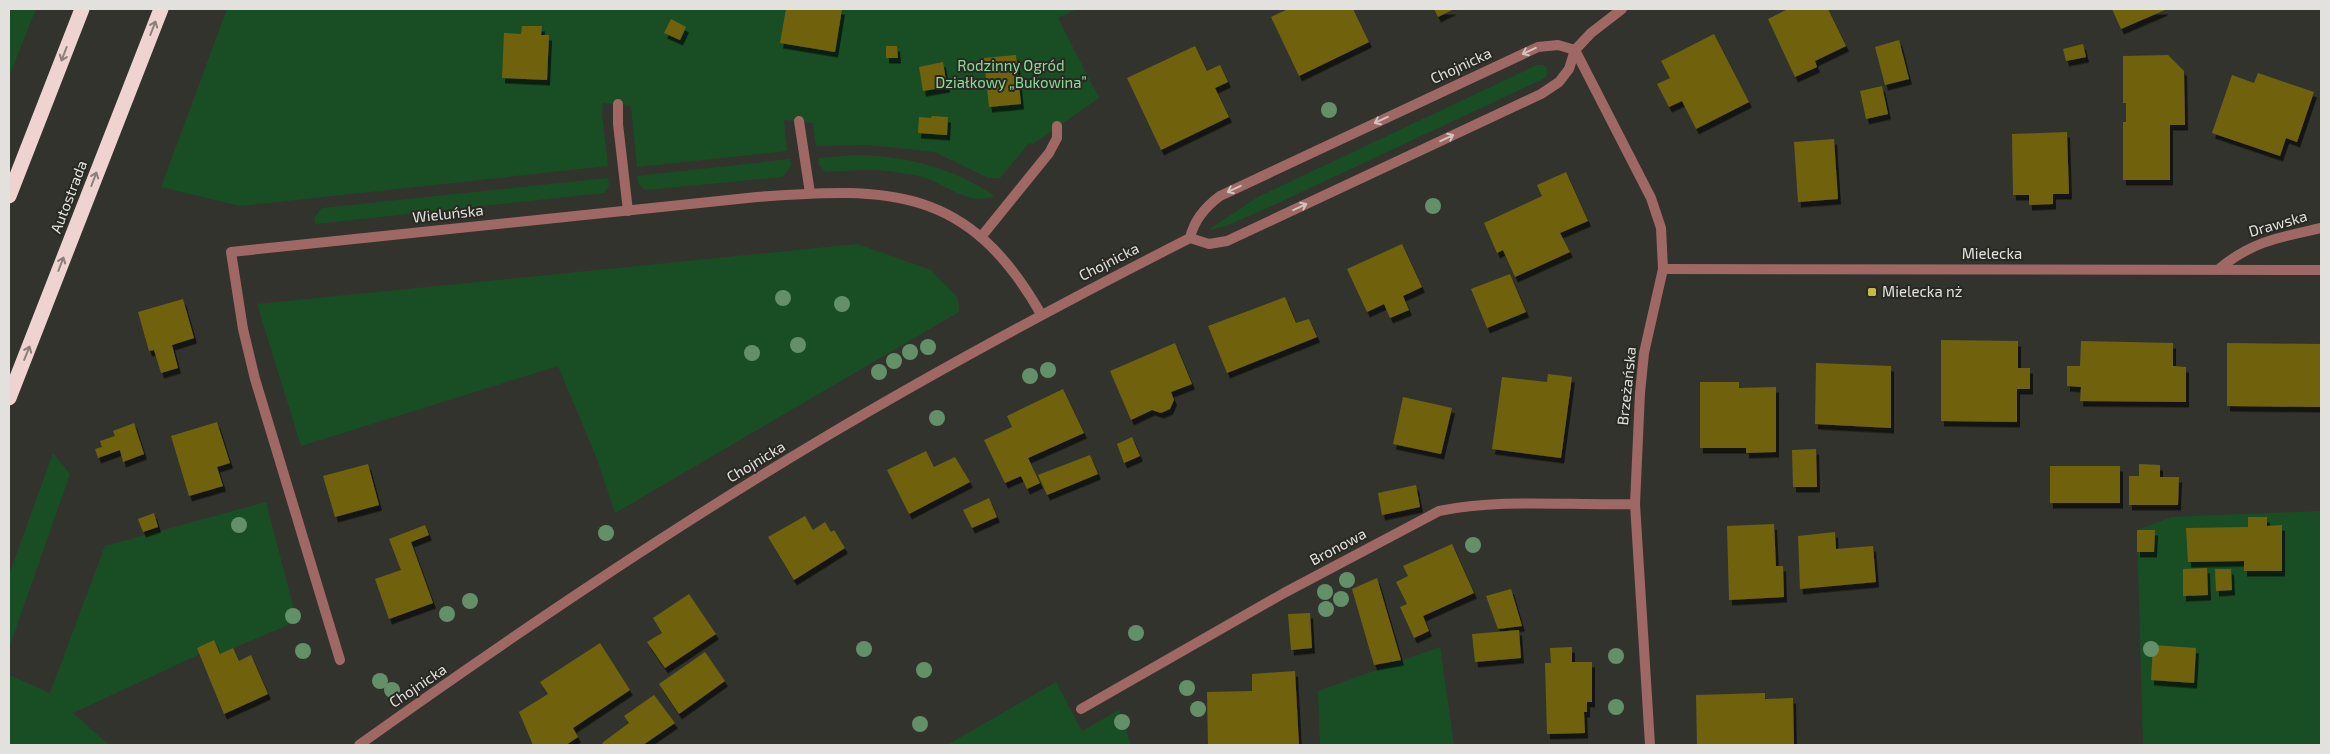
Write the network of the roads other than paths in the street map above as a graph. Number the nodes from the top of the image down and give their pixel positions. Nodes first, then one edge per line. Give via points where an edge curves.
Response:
1 (82, 9) edge
2 (161, 9) edge
3 (1622, 9) edge
4 (1576, 50) junction
5 (618, 104) dead end
6 (799, 121) dead end
7 (1057, 126) dead end
8 (810, 193) junction
9 (9, 196) edge
10 (628, 211) junction
11 (2321, 228) edge
12 (981, 237) junction
13 (1190, 238) junction
14 (2220, 268) junction
15 (1663, 269) junction
16 (2321, 270) edge
17 (1041, 314) junction
18 (9, 398) edge
19 (1636, 504) junction
20 (340, 660) dead end
21 (1081, 709) dead end
22 (359, 745) edge
23 (1650, 745) edge

1 -> 9 highway
18 -> 2 highway, Autostrada
3 - 4 street
4 -> 13 street, Chojnicka via 1558,45 1538,47 1220,196 1208,205
13 -> 4 street via 1209,244 1227,241 1542,94 1564,76
4 - 15 street, Brzeżańska via 1651,198 1661,228
5 - 10 street
6 - 8 street
7 - 12 street via 1057,138 1049,153
8 - 10 street, Wieluńska
8 - 12 street, Wieluńska via 862,192 911,201 942,211
10 - 20 street, Wieluńska via 231,252 243,329 255,379
11 - 14 street, Drawska via 2249,248
12 - 17 street, Wieluńska via 1018,276
13 - 17 street, Chojnicka
14 - 15 street, Mielecka
14 - 16 street, Mielecka
15 - 19 street, Brzeżańska via 1644,353
17 - 22 street, Chojnicka via 880,405 708,509
19 - 21 street, Bronowa via 1486,505 1439,511 1284,593
19 - 23 street, Brzeżańska

